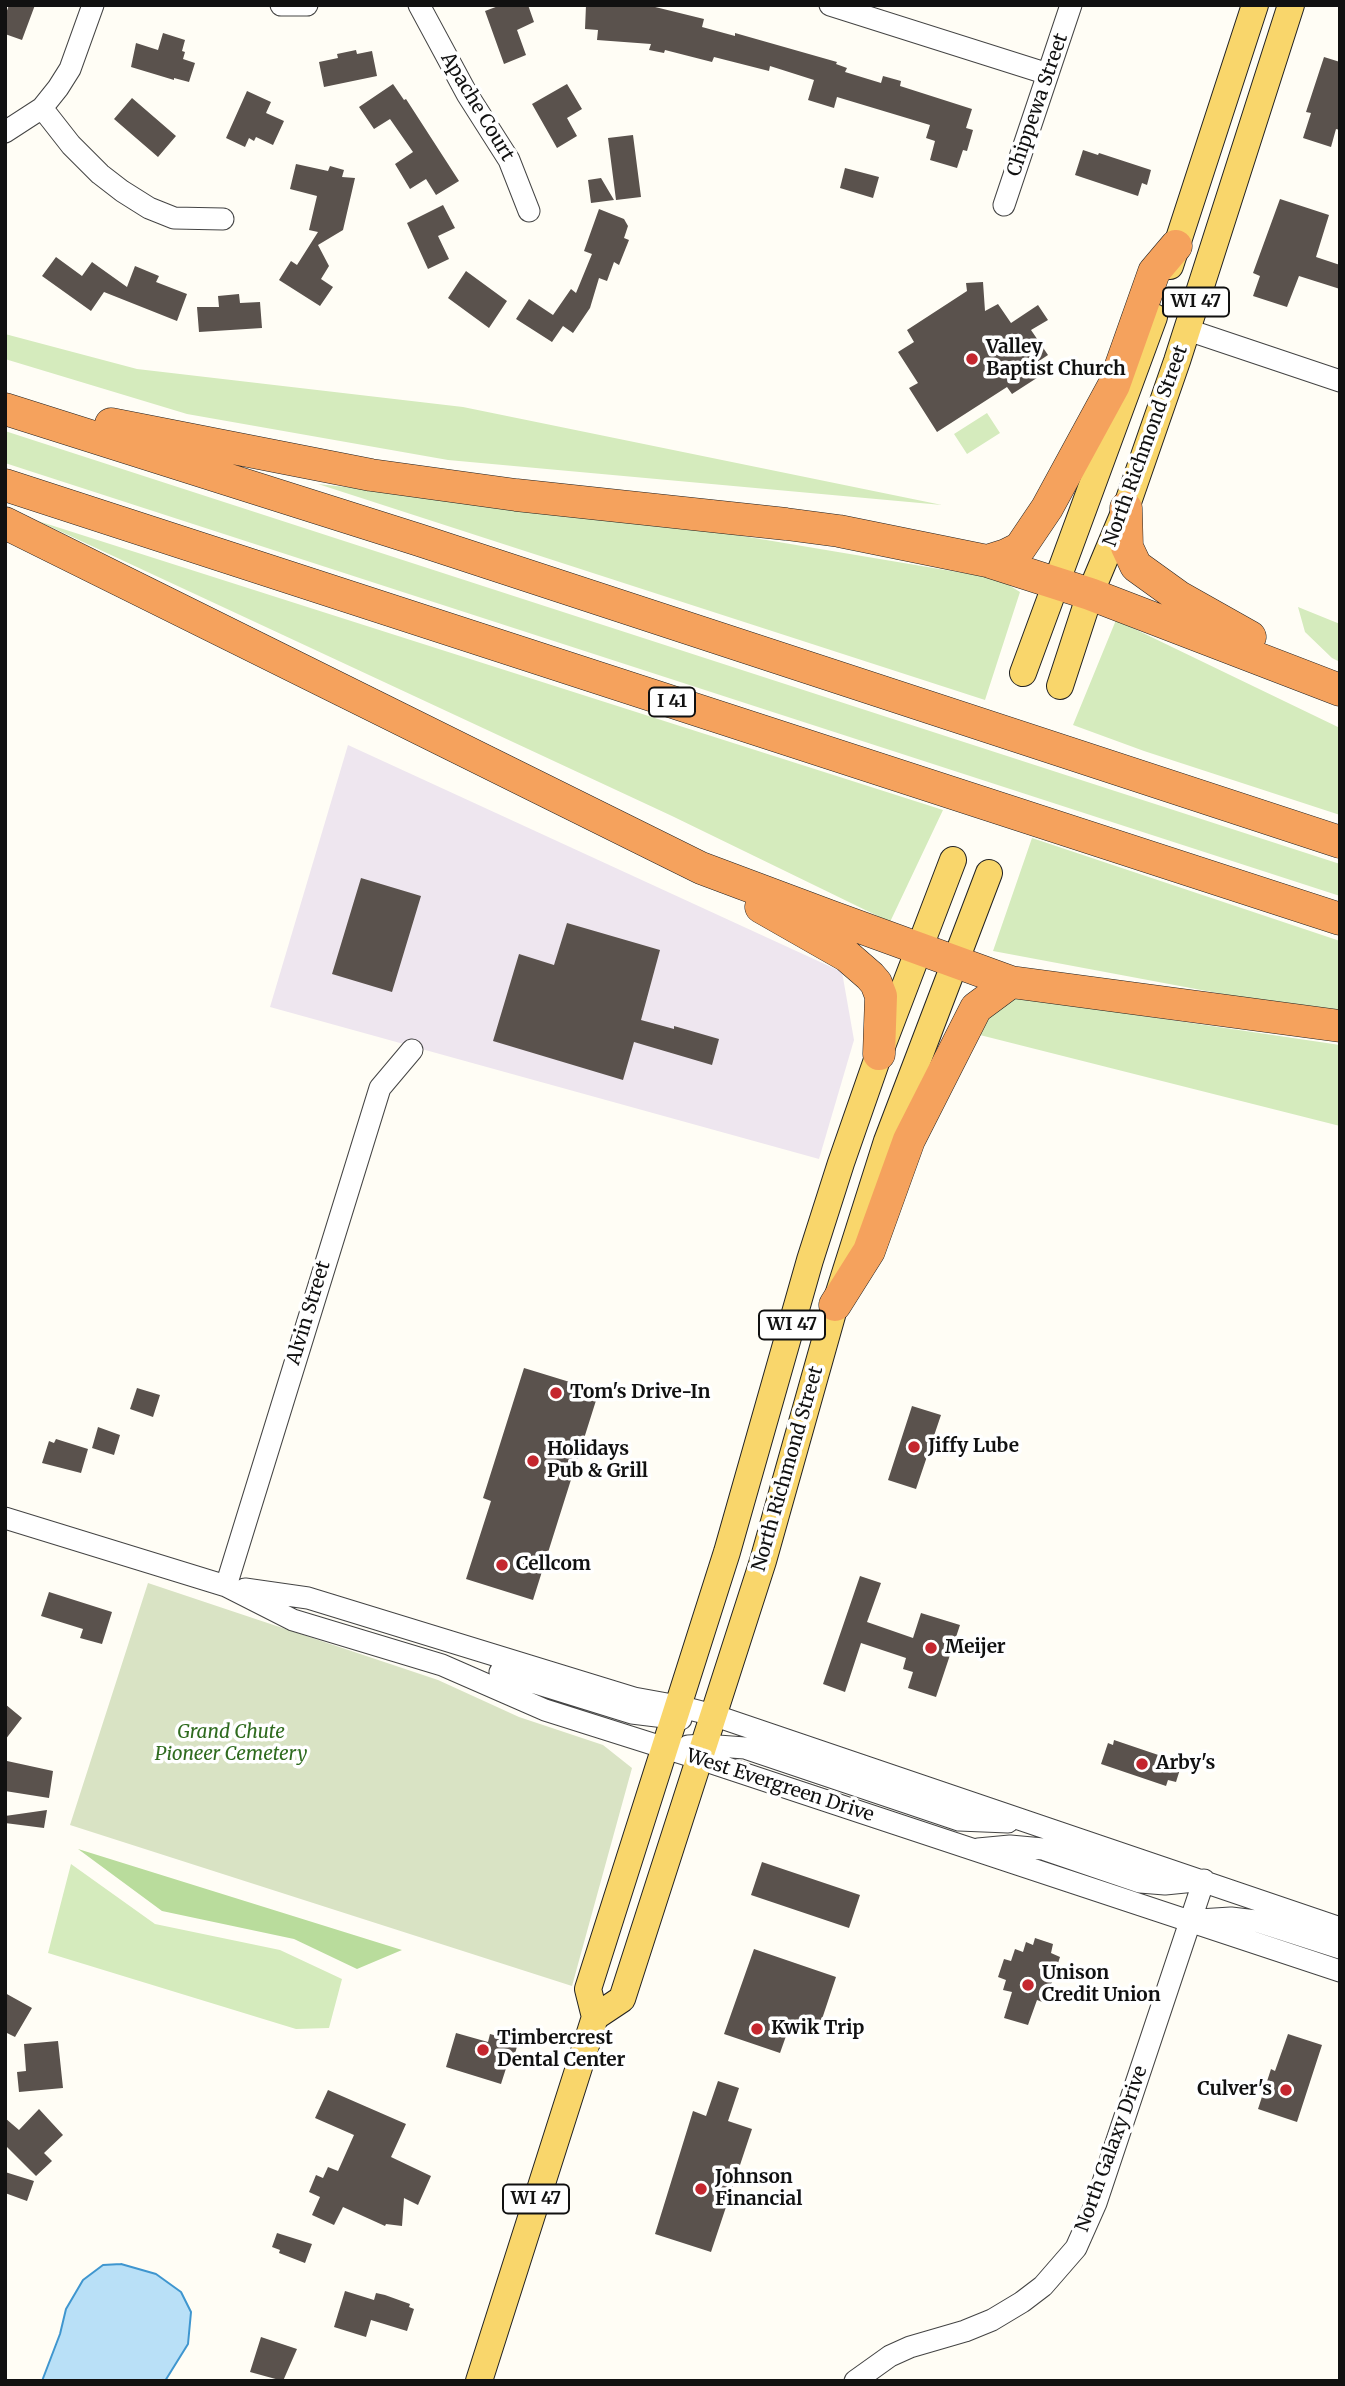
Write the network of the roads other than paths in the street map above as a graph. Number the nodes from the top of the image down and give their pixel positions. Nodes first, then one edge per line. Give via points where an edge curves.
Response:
1 (93, 5) edge
2 (281, 5) edge
3 (307, 5) edge
4 (419, 5) edge
5 (830, 5) edge
6 (1071, 5) edge
7 (1255, 5) edge
8 (1291, 5) edge
9 (1048, 74) junction
10 (42, 108) junction
11 (5, 132) edge
12 (1004, 205) dead end
13 (529, 211) dead end
14 (223, 219) dead end
15 (1176, 246) junction
16 (1188, 330) junction
17 (1340, 381) edge
18 (5, 398) edge
19 (5, 409) edge
20 (5, 485) edge
21 (1126, 508) junction
22 (5, 523) edge
23 (987, 561) junction
24 (1057, 584) junction
25 (1090, 594) junction
26 (1023, 673) dead end
27 (1060, 686) dead end
28 (1338, 689) edge
29 (1340, 842) edge
30 (953, 860) dead end
31 (701, 868) junction
32 (989, 873) dead end
33 (1340, 919) edge
34 (918, 949) junction
35 (956, 962) junction
36 (1011, 982) junction
37 (1340, 1026) edge
38 (412, 1050) dead end
39 (879, 1054) junction
40 (835, 1305) junction
41 (5, 1518) edge
42 (226, 1586) junction
43 (379, 1646) junction
44 (676, 1713) junction
45 (713, 1716) junction
46 (665, 1748) junction
47 (702, 1752) junction
48 (1031, 1823) junction
49 (969, 1849) junction
50 (1204, 1880) junction
51 (1190, 1921) junction
52 (1340, 1928) edge
53 (1340, 1948) edge
54 (1340, 1971) edge
55 (595, 2017) junction
56 (479, 2381) edge
57 (855, 2381) edge

1 - 10 street via 70,69
2 - 3 street
4 - 13 street, Apache Court via 509,160
5 - 9 street
6 - 9 street, Chippewa Street
7 - 15 main road, North Richmond Street / WI 47
8 - 16 main road, North Richmond Street / WI 47
9 - 12 street, Chippewa Street
10 - 11 street
10 - 14 street via 100,174 149,208 174,218
15 - 23 highway via 1154,272 1114,385 1048,508 1020,548
15 - 24 main road, North Richmond Street / WI 47
16 - 17 street
16 - 21 main road, North Richmond Street / WI 47
18 - 23 highway via 24,398 109,423 372,475 799,525
19 - 29 highway
20 - 33 highway, I 41
21 - 25 main road, North Richmond Street / WI 47
21 - 28 highway via 1127,547 1139,569
22 - 31 highway
23 - 24 highway
24 - 25 highway
24 - 26 main road, North Richmond Street / WI 47
25 - 27 main road, North Richmond Street / WI 47
25 - 28 highway
30 - 34 main road, North Richmond Street / WI 47
31 - 34 highway
31 - 39 highway via 847,956 870,976 881,996
32 - 35 main road, North Richmond Street / WI 47
34 - 35 highway
34 - 39 main road, North Richmond Street / WI 47
35 - 36 highway
35 - 40 main road, North Richmond Street / WI 47 via 887,1141
36 - 37 highway
36 - 40 highway via 976,1008 909,1140 869,1251
38 - 42 street, Alvin Street via 380,1088
39 - 44 main road, North Richmond Street / WI 47 via 810,1260 742,1504
40 - 45 main road, North Richmond Street / WI 47 via 763,1561
41 - 42 street, West Evergreen Drive
42 - 43 street, West Evergreen Drive via 293,1619
42 - 44 street, West Evergreen Drive via 308,1598
43 - 44 street via 413,1646 632,1713
43 - 46 street, West Evergreen Drive via 442,1665 545,1710
44 - 45 street, West Evergreen Drive
44 - 46 main road, North Richmond Street / WI 47
45 - 47 main road, North Richmond Street / WI 47
45 - 48 street, West Evergreen Drive
46 - 47 street, West Evergreen Drive
46 - 55 main road, North Richmond Street / WI 47 via 588,1989
47 - 48 street via 745,1748 959,1820
47 - 49 street, West Evergreen Drive
47 - 55 main road, North Richmond Street / WI 47 via 622,1999
48 - 50 street, West Evergreen Drive
49 - 50 street via 1043,1849 1140,1882
49 - 51 street, West Evergreen Drive
50 - 51 street, North Galaxy Drive
50 - 52 street, West Evergreen Drive
51 - 53 street via 1256,1921
51 - 54 street, West Evergreen Drive
51 - 57 street, North Galaxy Drive via 1096,2203 1076,2248 1043,2287 992,2320 900,2351
55 - 56 main road, North Richmond Street / WI 47

